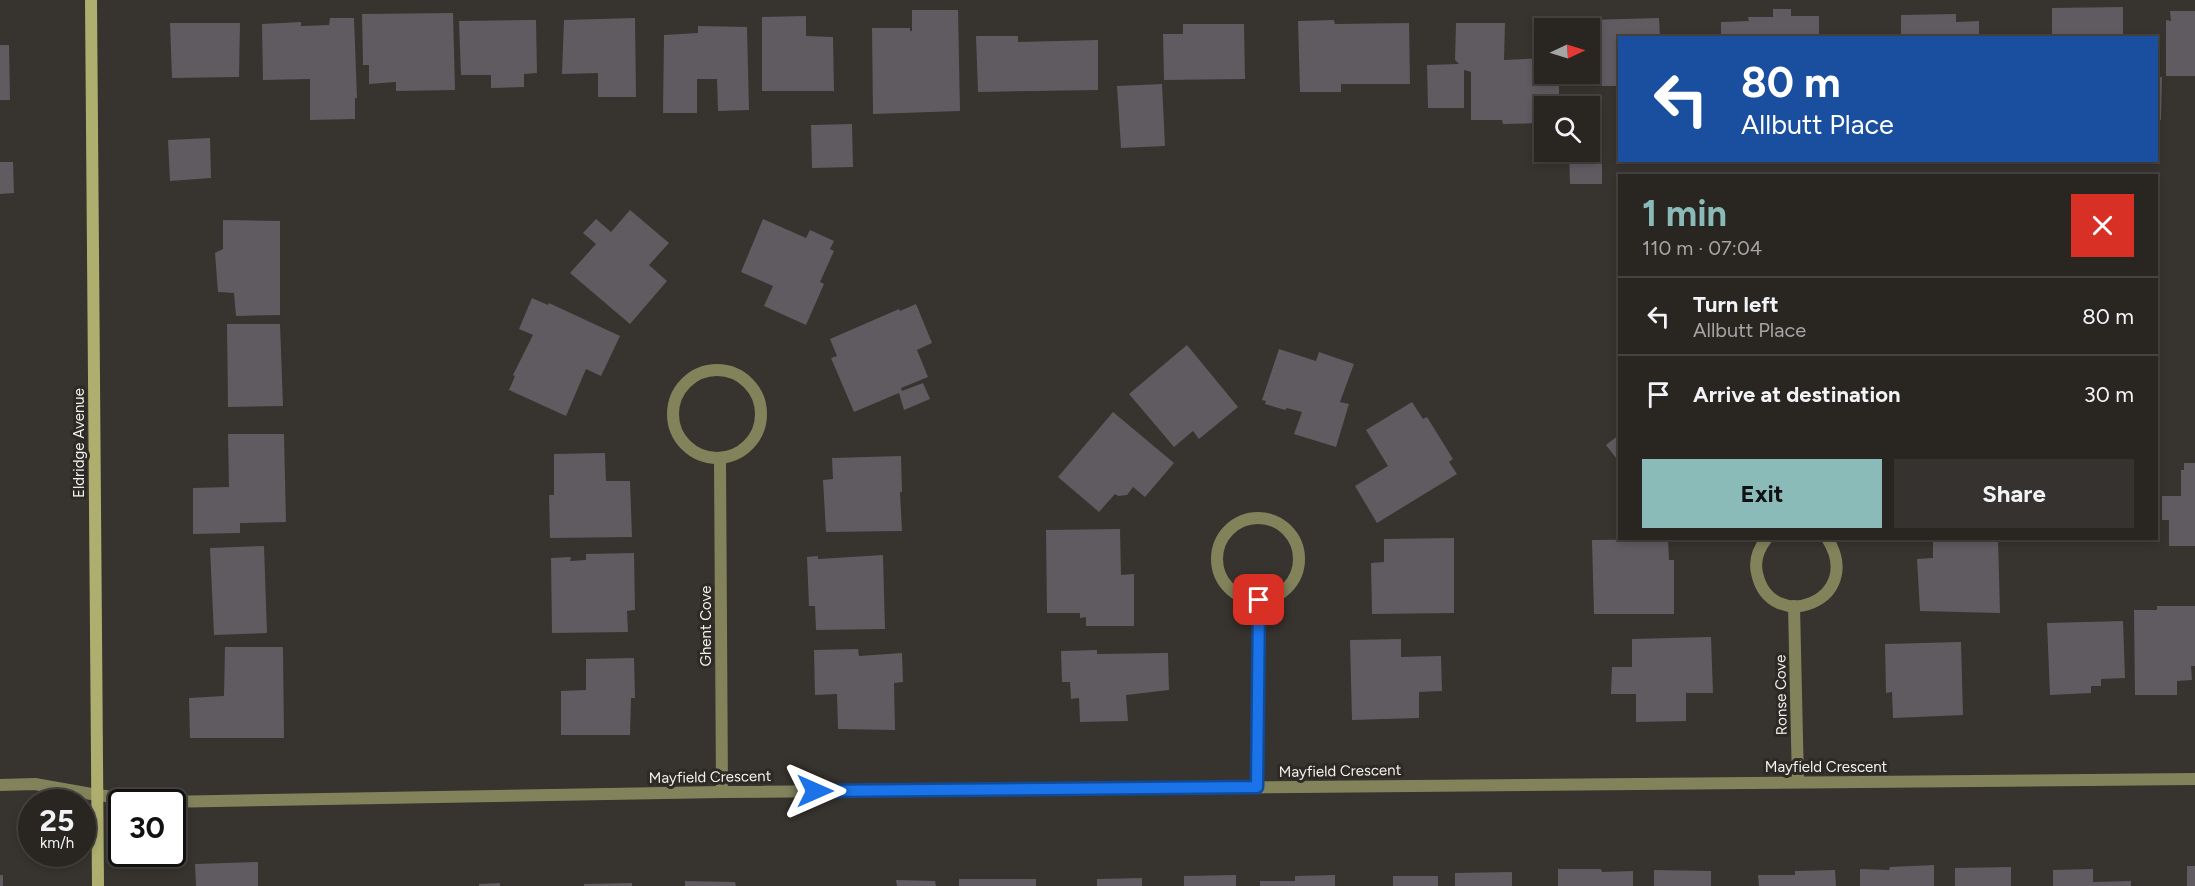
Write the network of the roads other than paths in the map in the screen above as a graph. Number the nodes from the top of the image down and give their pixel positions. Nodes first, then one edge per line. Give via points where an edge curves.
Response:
1 (91, 0) edge
2 (720, 459) junction
3 (1766, 540) edge
4 (1828, 540) edge
5 (1259, 600) junction
6 (1794, 606) junction
7 (2195, 779) edge
8 (1798, 782) junction
9 (0, 785) edge
10 (1257, 787) junction
11 (722, 792) junction
12 (97, 795) junction
13 (108, 796) edge
14 (186, 802) edge
15 (98, 886) edge

1 - 12 street, Eldridge Avenue
2 - 2 street via 735,455 757,435 761,405 745,379 712,370 685,384 674,408 674,423 679,438 690,449
2 - 11 street, Ghent Cove
3 - 6 street via 1758,552 1758,580 1765,593 1776,601
4 - 6 street via 1837,565 1829,591 1818,601
5 - 5 street via 1273,598 1292,583 1299,556 1295,542 1283,527 1257,518 1243,521 1227,533 1218,551 1217,566 1232,591
5 - 10 street
6 - 8 street, Ronse Cove
7 - 8 street, Mayfield Crescent
8 - 10 street, Mayfield Crescent
9 - 12 street, Mayfield Crescent via 35,784
10 - 11 street, Mayfield Crescent
11 - 14 street, Mayfield Crescent
12 - 13 street, Mayfield Crescent
12 - 15 street, Eldridge Avenue

